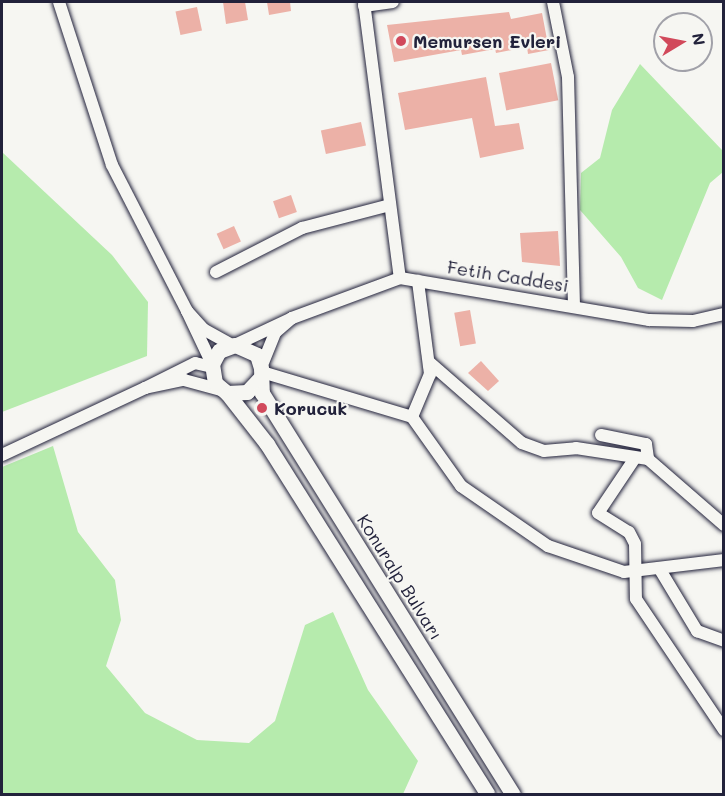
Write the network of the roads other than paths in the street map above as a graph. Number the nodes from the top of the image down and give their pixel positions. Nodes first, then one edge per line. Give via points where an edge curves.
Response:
1 (59, 2) edge
2 (393, 2) edge
3 (553, 2) edge
4 (364, 4) edge
5 (390, 205) junction
6 (216, 272) dead end
7 (399, 278) junction
8 (418, 281) junction
9 (574, 305) junction
10 (187, 311) junction
11 (723, 314) edge
12 (292, 318) junction
13 (233, 345) junction
14 (429, 362) junction
15 (212, 365) junction
16 (261, 373) junction
17 (145, 388) junction
18 (224, 392) junction
19 (412, 417) junction
20 (601, 435) dead end
21 (2, 455) edge
22 (641, 458) junction
23 (723, 525) edge
24 (723, 560) edge
25 (659, 568) junction
26 (637, 571) junction
27 (723, 641) edge
28 (723, 730) edge
29 (487, 795) edge
30 (513, 795) edge

1 - 10 street via 112,165
2 - 4 street
3 - 9 street via 568,77
4 - 5 street via 378,83
5 - 6 street via 302,228
5 - 7 street
7 - 8 street, Fetih Caddesi
7 - 12 street, Fetih Caddesi
8 - 9 street, Fetih Caddesi
8 - 14 street
9 - 11 street, Fetih Caddesi via 649,320 693,321
10 - 13 street via 203,329
10 - 15 street
12 - 13 street, Fetih Caddesi
12 - 16 street, Fetih Caddesi via 275,333
13 - 15 main road via 219,351
13 - 16 main road via 251,349
14 - 19 street via 430,374
14 - 22 street via 522,443 544,451 576,448
15 - 17 street via 195,363
15 - 18 main road
16 - 18 main road via 250,391
16 - 19 street
16 - 30 main road, Konuralp Bulvarı via 262,393
17 - 18 street via 184,380
17 - 21 street
18 - 29 main road via 267,444
19 - 26 street via 461,486 491,510 548,546 598,566
20 - 22 street via 646,444
22 - 23 street
22 - 26 street via 598,513 629,532
24 - 25 street
25 - 26 street
25 - 27 street via 697,630
26 - 28 street via 636,599

